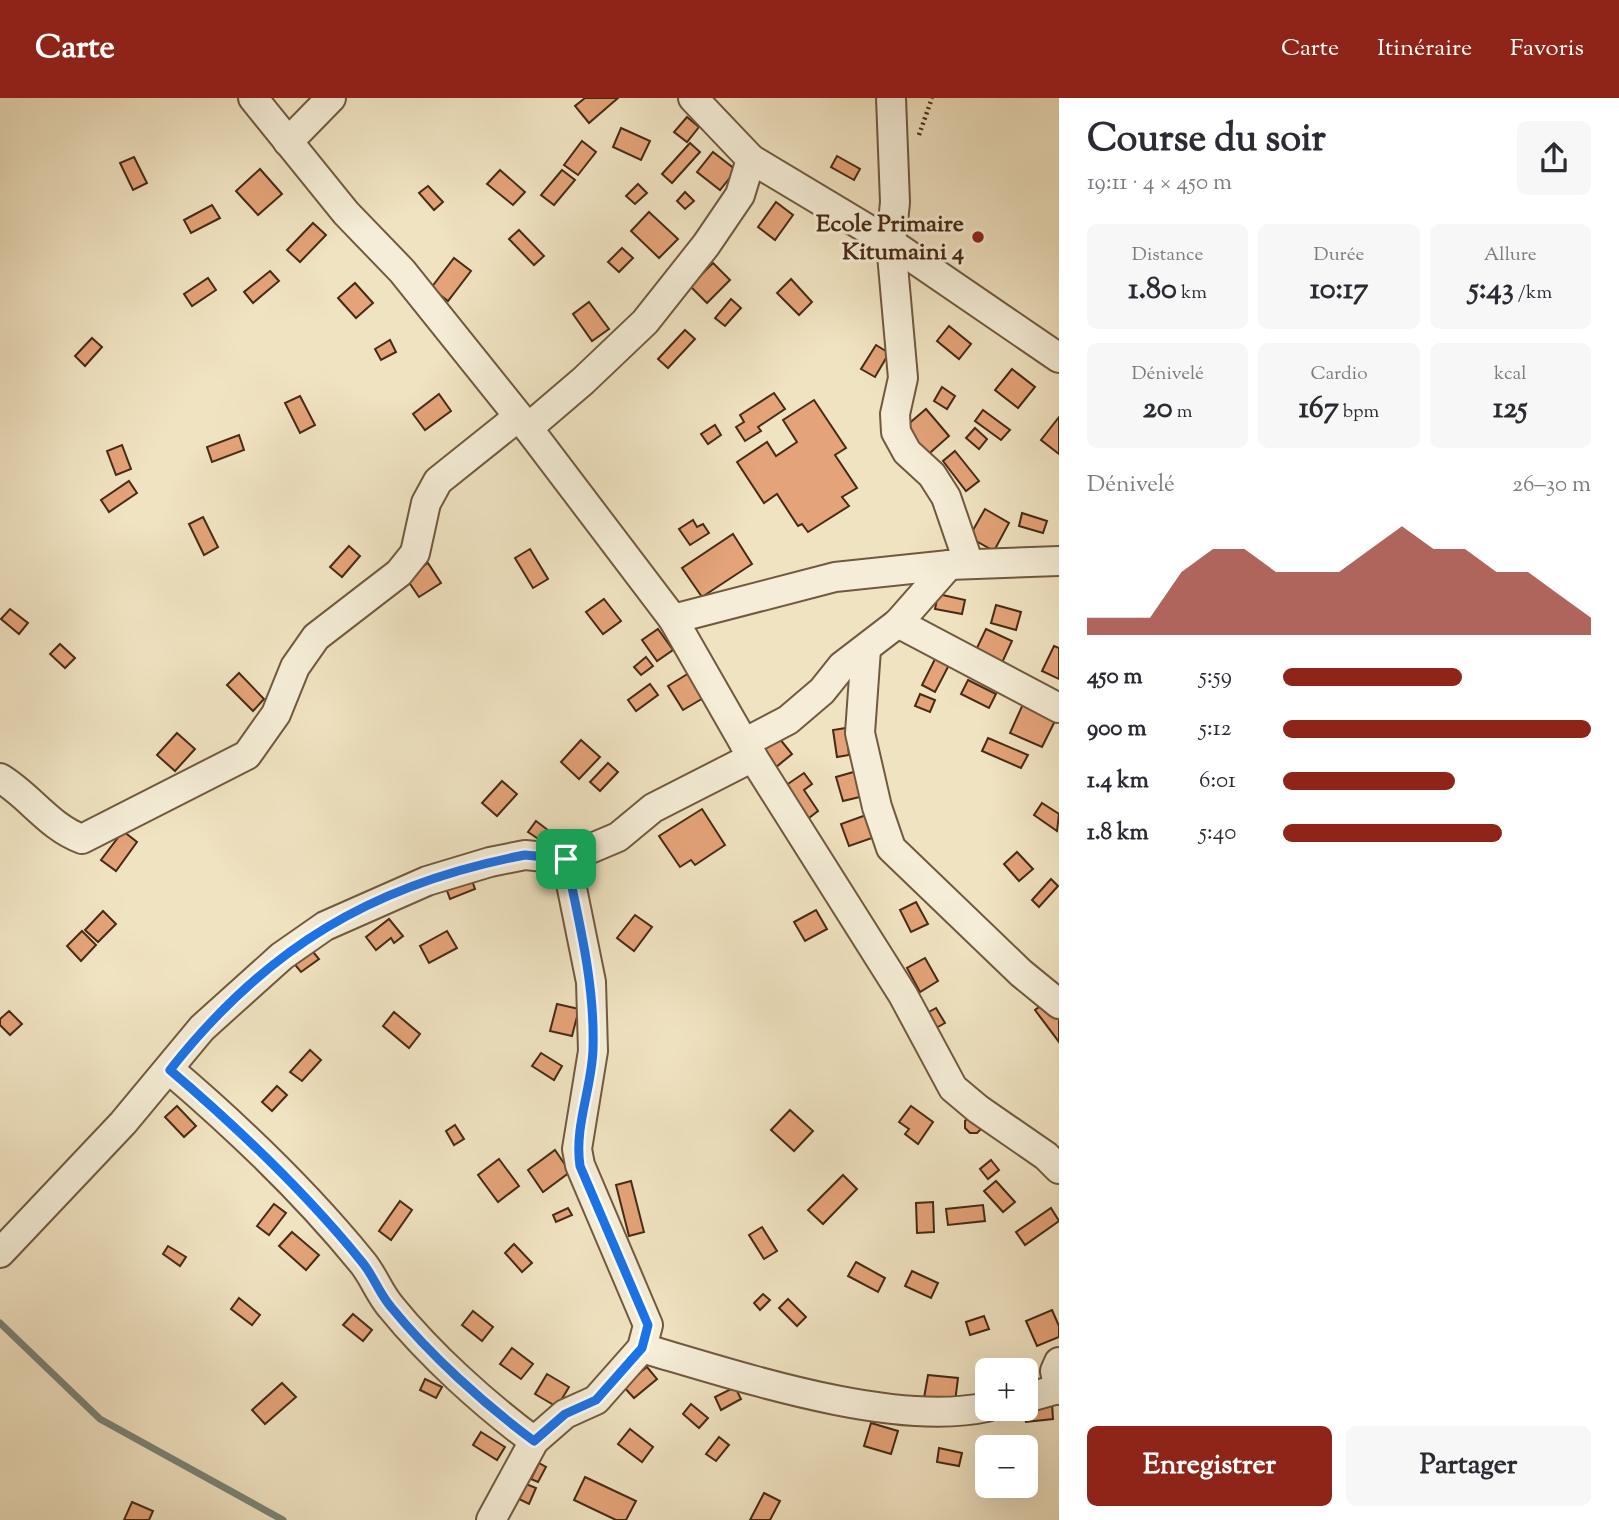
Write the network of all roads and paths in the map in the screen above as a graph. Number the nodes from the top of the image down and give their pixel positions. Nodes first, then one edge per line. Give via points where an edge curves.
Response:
1 (253, 98) edge
2 (331, 98) edge
3 (693, 98) edge
4 (891, 98) edge
5 (288, 142) junction
6 (751, 159) junction
7 (891, 243) junction
8 (1059, 358) edge
9 (523, 422) junction
10 (1059, 561) edge
11 (959, 564) junction
12 (673, 619) junction
13 (898, 623) junction
14 (866, 649) junction
15 (1059, 708) edge
16 (748, 750) junction
17 (0, 778) edge
18 (566, 859) junction
19 (1059, 1004) edge
20 (170, 1070) junction
21 (1059, 1169) edge
22 (0, 1253) edge
23 (642, 1348) junction
24 (1059, 1380) edge
25 (1038, 1391) edge
26 (975, 1408) edge
27 (534, 1441) junction
28 (491, 1520) edge

1 - 5 street
2 - 5 street
3 - 6 street
4 - 7 street via 895,202
5 - 9 street via 346,213 402,271
6 - 7 street
6 - 9 street via 740,195 645,322 583,381
7 - 8 street
7 - 11 street via 903,378 896,432 946,497
9 - 12 street
9 - 17 street via 438,481 426,503 415,553 399,573 316,637 295,667 276,714 247,755 82,839 62,832 22,791
10 - 11 street
11 - 12 street via 835,577
11 - 13 street
12 - 16 street
13 - 14 street
13 - 15 street
14 - 16 street
14 - 19 street via 860,733 891,848
16 - 18 street via 653,808 618,837
16 - 21 street via 903,995 953,1088
18 - 20 street via 525,855 490,862 427,881 325,926 234,998 202,1028
18 - 23 street via 591,982 593,1051 577,1149 580,1166 648,1325
20 - 22 street
20 - 27 street via 225,1117 314,1209 363,1263 390,1306 488,1407
23 - 26 street via 822,1396 924,1413
23 - 27 street via 596,1400 565,1414
24 - 25 street
27 - 28 street

